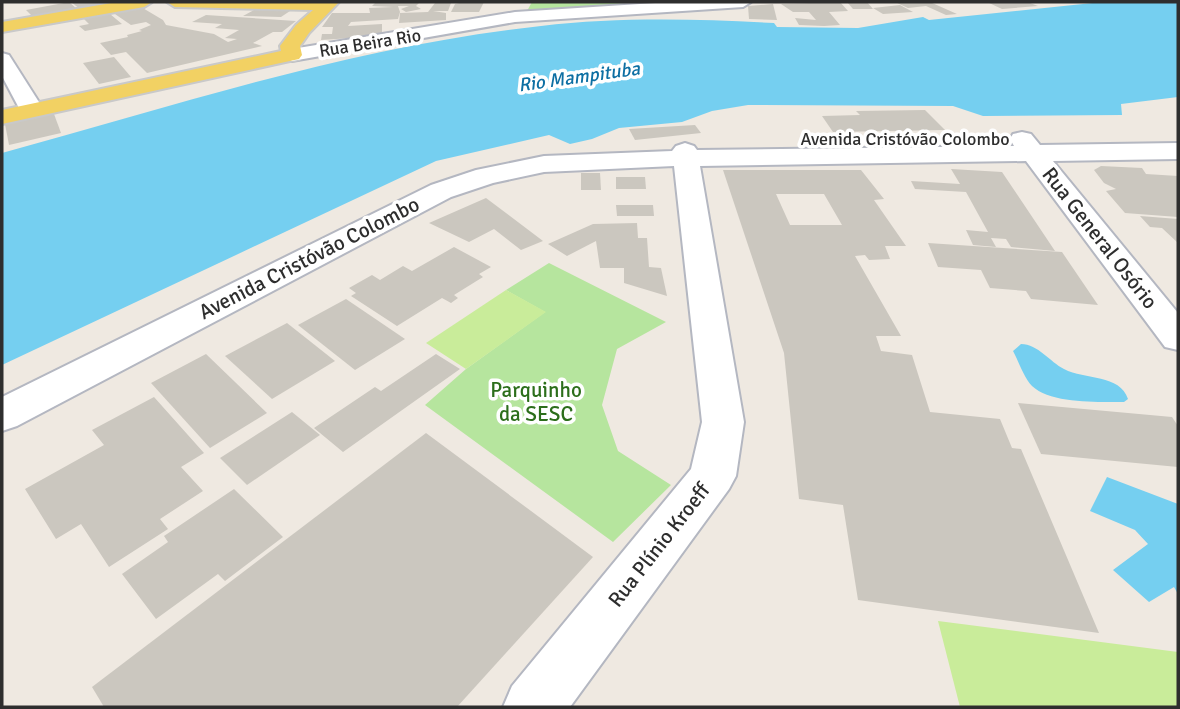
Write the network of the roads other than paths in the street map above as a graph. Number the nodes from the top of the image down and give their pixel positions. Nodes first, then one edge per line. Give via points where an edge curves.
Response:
1 (144, 2) edge
2 (175, 2) edge
3 (743, 2) edge
4 (329, 4) edge
5 (656, 4) edge
6 (516, 9) edge
7 (2, 27) edge
8 (292, 55) junction
9 (2, 59) edge
10 (32, 110) junction
11 (2, 117) edge
12 (1178, 136) edge
13 (1028, 146) junction
14 (1178, 151) edge
15 (686, 155) junction
16 (1178, 338) edge
17 (2, 415) edge
18 (533, 707) edge

1 - 7 main road
2 - 4 main road
3 - 5 street, Rua Beira Rio
4 - 8 main road via 302,29 290,46
5 - 6 street, Rua Beira Rio
6 - 8 street, Rua Beira Rio
8 - 10 main road, Rua Beira Rio
9 - 10 street
10 - 11 main road, Rua Beira Rio
12 - 13 street, Avenida Cristóvão Colombo
13 - 14 street, Avenida Cristóvão Colombo
13 - 15 street, Avenida Cristóvão Colombo
13 - 16 street, Rua General Osório
15 - 17 street, Avenida Cristóvão Colombo via 544,164 440,191
15 - 18 street, Rua Plínio Kroeff via 723,422 713,476

